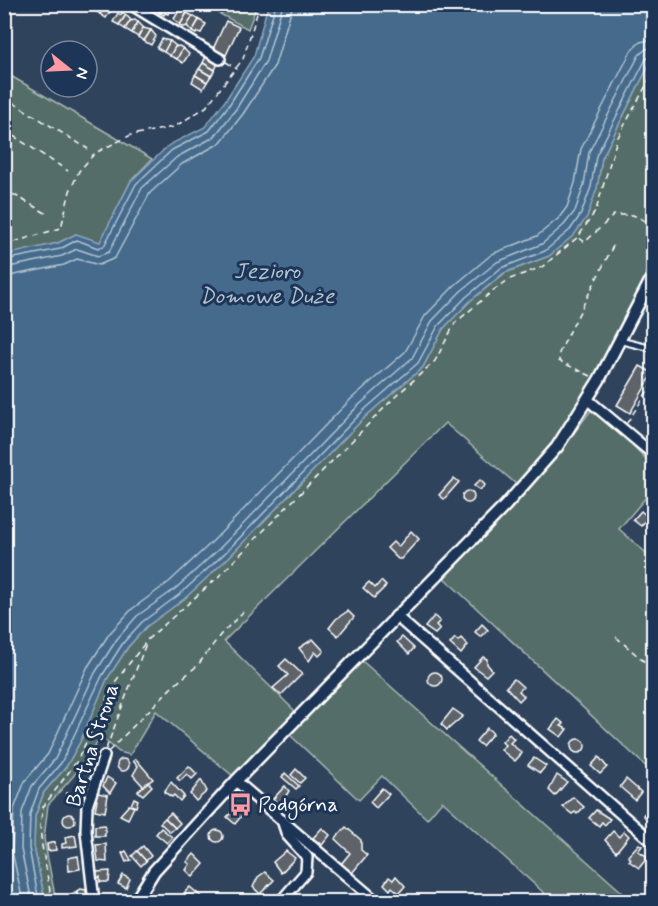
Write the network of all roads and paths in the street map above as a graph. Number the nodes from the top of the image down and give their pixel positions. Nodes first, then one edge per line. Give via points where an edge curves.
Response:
1 (130, 4) edge
2 (260, 4) edge
3 (220, 59) joint
4 (237, 69) junction
5 (654, 71) edge
6 (4, 97) edge
7 (4, 130) edge
8 (88, 149) dead end
9 (68, 171) dead end
10 (4, 189) edge
11 (49, 215) dead end
12 (654, 225) edge
13 (578, 237) junction
14 (615, 242) dead end
15 (4, 245) edge
16 (654, 274) edge
17 (620, 340) junction
18 (654, 349) edge
19 (600, 380) junction
20 (654, 381) edge
21 (587, 399) junction
22 (622, 430) junction
23 (654, 455) edge
24 (243, 612) dead end
25 (396, 616) junction
26 (616, 637) dead end
27 (148, 639) junction
28 (654, 670) edge
29 (104, 756) junction
30 (236, 781) junction
31 (282, 820) junction
32 (654, 843) edge
33 (52, 902) edge
34 (94, 902) edge
35 (135, 902) edge
36 (280, 902) edge
37 (377, 902) edge

1 - 3 street
2 - 4 path via 248,49
3 - 4 path
4 - 15 path via 198,114 174,127 131,135 95,153 70,191 61,228
5 - 13 path via 617,139 596,210
6 - 8 path
7 - 9 path
10 - 11 path
12 - 13 path via 633,215 614,215 585,242
13 - 27 path via 542,267 495,289 455,323 425,373 396,396 217,578
14 - 19 path via 559,353 559,361
16 - 17 street
17 - 18 lane
17 - 19 street
19 - 21 street
20 - 22 path
21 - 22 street
21 - 25 street via 557,447 505,506
22 - 23 street
24 - 29 path via 198,665
25 - 30 street
25 - 32 street
26 - 28 path
27 - 29 path, Bartna Strona
27 - 33 path via 114,682 77,761 43,807 40,826
29 - 34 street, Bartna Strona via 87,806
30 - 31 street
30 - 35 street via 154,871
31 - 36 street via 287,835 307,856 306,872
31 - 37 street

